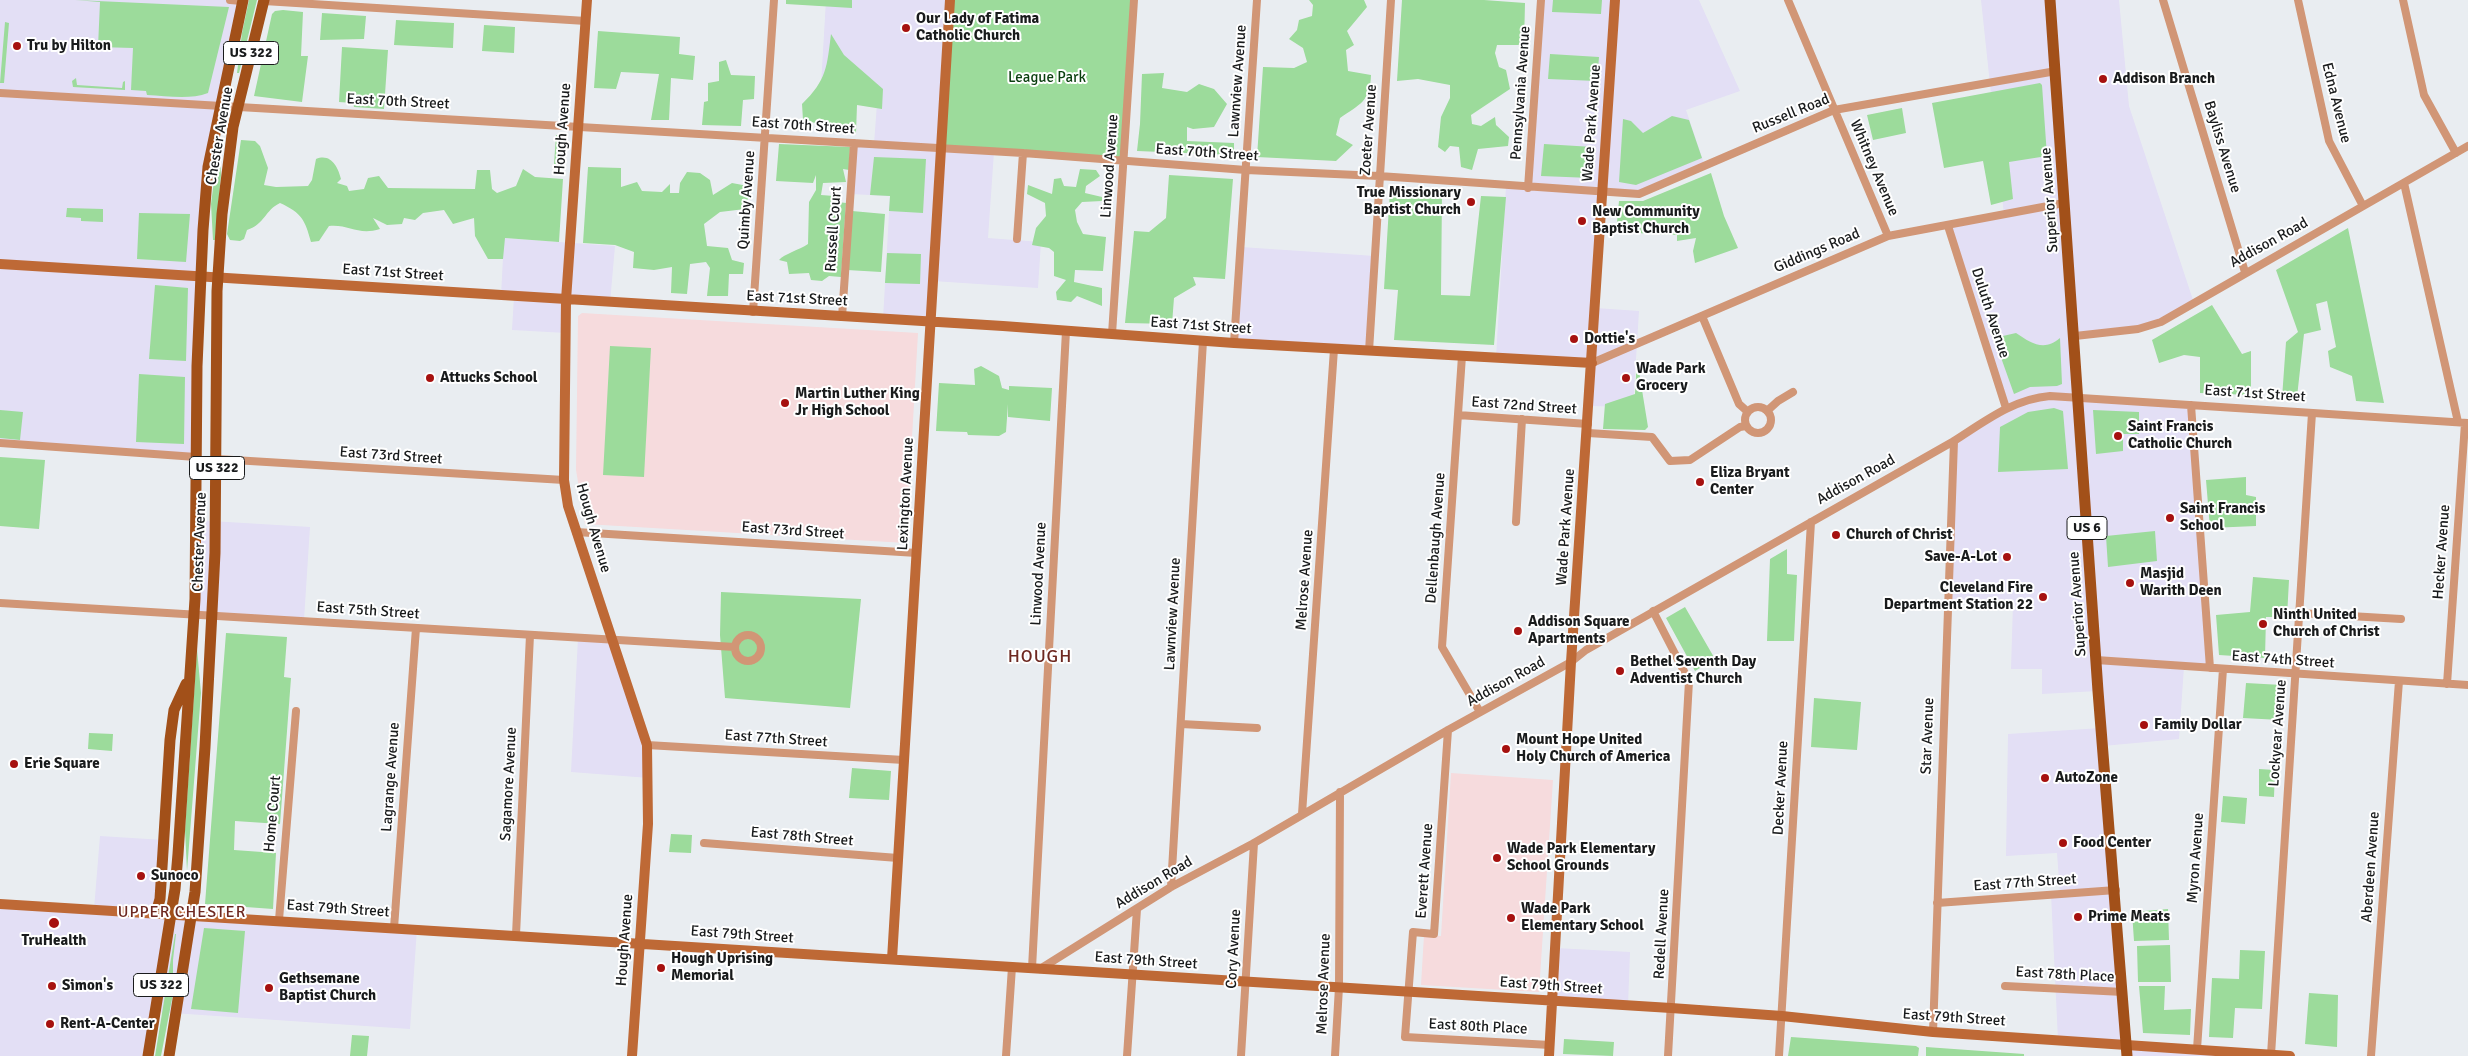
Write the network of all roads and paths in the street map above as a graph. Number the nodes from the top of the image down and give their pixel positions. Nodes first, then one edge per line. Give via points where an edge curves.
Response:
1 (230, 0) edge
2 (243, 0) edge
3 (587, 0) edge
4 (774, 0) edge
5 (950, 0) edge
6 (1134, 0) edge
7 (1257, 0) edge
8 (1391, 0) edge
9 (1541, 0) edge
10 (1615, 0) edge
11 (1788, 0) edge
12 (2050, 0) edge
13 (2163, 0) edge
14 (2298, 0) edge
15 (2403, 0) edge
16 (264, 1) edge
17 (361, 4) edge
18 (586, 21) junction
19 (2056, 71) junction
20 (0, 93) edge
21 (219, 106) junction
22 (238, 107) junction
23 (1834, 110) junction
24 (578, 127) junction
25 (765, 138) junction
26 (854, 143) junction
27 (2468, 146) edge
28 (941, 149) junction
29 (1023, 153) junction
30 (2456, 153) junction
31 (1124, 161) junction
32 (1246, 170) junction
33 (1380, 176) junction
34 (2404, 183) junction
35 (1528, 188) junction
36 (1603, 192) junction
37 (2064, 203) junction
38 (2363, 206) junction
39 (1948, 226) junction
40 (1888, 236) junction
41 (1017, 239) dead end
42 (0, 264) edge
43 (2245, 272) junction
44 (201, 276) junction
45 (218, 277) junction
46 (566, 300) junction
47 (753, 312) junction
48 (1702, 316) junction
49 (842, 317) junction
50 (931, 322) junction
51 (1066, 331) junction
52 (1112, 334) junction
53 (2075, 336) junction
54 (1203, 341) junction
55 (1234, 344) junction
56 (1334, 349) junction
57 (1369, 351) junction
58 (1462, 356) junction
59 (1592, 363) junction
60 (1793, 392) dead end
61 (2040, 397) joint
62 (2078, 399) junction
63 (2191, 405) junction
64 (2006, 408) junction
65 (1767, 411) junction
66 (1748, 412) junction
67 (2312, 413) junction
68 (1458, 415) junction
69 (1522, 420) junction
70 (2464, 423) edge
71 (1746, 426) junction
72 (1588, 428) junction
73 (1954, 441) junction
74 (0, 444) edge
75 (196, 457) junction
76 (217, 459) junction
77 (564, 480) junction
78 (1516, 522) dead end
79 (1811, 522) junction
80 (576, 532) junction
81 (917, 553) junction
82 (0, 602) edge
83 (1653, 612) junction
84 (2299, 613) junction
85 (192, 615) junction
86 (211, 616) junction
87 (2401, 619) dead end
88 (416, 628) junction
89 (530, 635) junction
90 (614, 641) junction
91 (735, 647) dead end
92 (2096, 660) junction
93 (1571, 662) junction
94 (2210, 668) junction
95 (2223, 669) junction
96 (2296, 675) junction
97 (188, 680) junction
98 (2399, 681) junction
99 (2447, 684) junction
100 (2468, 685) edge
101 (296, 710) dead end
102 (1480, 712) junction
103 (1181, 724) junction
104 (1257, 728) dead end
105 (1448, 730) junction
106 (647, 745) junction
107 (904, 760) junction
108 (1340, 792) junction
109 (1302, 814) junction
110 (704, 843) dead end
111 (1254, 843) junction
112 (898, 858) junction
113 (1171, 887) junction
114 (2116, 890) junction
115 (1936, 903) junction
116 (0, 904) edge
117 (1138, 909) junction
118 (156, 913) junction
119 (172, 914) junction
120 (191, 915) junction
121 (278, 920) junction
122 (394, 928) junction
123 (516, 935) junction
124 (639, 943) junction
125 (892, 959) junction
126 (1012, 967) junction
127 (1036, 969) junction
128 (1133, 974) junction
129 (1246, 983) junction
130 (2005, 986) dead end
131 (1339, 987) junction
132 (1408, 991) junction
133 (2123, 992) junction
134 (1552, 1001) junction
135 (1671, 1008) junction
136 (1782, 1016) junction
137 (1933, 1032) junction
138 (1550, 1045) junction
139 (2197, 1049) junction
140 (2127, 1050) edge
141 (2270, 1055) junction
142 (148, 1056) edge
143 (169, 1056) edge
144 (632, 1056) edge
145 (1006, 1056) edge
146 (1127, 1056) edge
147 (1241, 1056) edge
148 (1335, 1056) edge
149 (1549, 1056) edge
150 (1668, 1056) edge
151 (1779, 1056) edge
152 (2290, 1056) edge
153 (2371, 1056) edge

1 - 2 street
2 - 21 main road, Chester Avenue / US 322
3 - 18 street, Hough Avenue
4 - 25 street, Quimby Avenue
5 - 28 street, Lexington Avenue
6 - 31 street, Linwood Avenue
7 - 32 street, Lawnview Avenue
8 - 33 street, Zoeter Avenue
9 - 35 street, Pennsylvania Avenue
10 - 36 street, Wade Park Avenue
11 - 23 street, Whitney Avenue
12 - 19 main road, Superior Avenue / US 6
13 - 43 street, Bayliss Avenue
14 - 38 street, Edna Avenue via 2329,141
15 - 30 street via 2424,95
16 - 17 street
16 - 22 main road, Chester Avenue / US 322
17 - 18 street
18 - 24 street, Hough Avenue
19 - 23 street, Russell Road
19 - 37 main road, Superior Avenue / US 6
20 - 21 street, East 70th Street
21 - 22 street, East 70th Street
21 - 44 main road, Chester Avenue / US 322 via 208,167
22 - 24 street, East 70th Street
22 - 45 main road, Chester Avenue / US 322 via 227,170
23 - 36 street, Russell Road via 1639,194
23 - 40 street, Whitney Avenue
24 - 25 street, East 70th Street
24 - 46 street, Hough Avenue
25 - 26 street, East 70th Street
25 - 47 street, Quimby Avenue
26 - 28 street, East 70th Street
26 - 49 street, Russell Court
27 - 30 street, Addison Road
28 - 29 street, East 70th Street
28 - 50 street, Lexington Avenue
29 - 31 street, East 70th Street
29 - 41 street
30 - 34 street, Addison Road
31 - 32 street, East 70th Street
31 - 52 street, Linwood Avenue
32 - 33 street, East 70th Street
32 - 55 street, Lawnview Avenue
33 - 35 street, East 70th Street
33 - 57 street, Zoeter Avenue
34 - 38 street, Addison Road
34 - 70 street, Hecker Avenue
35 - 36 street, East 70th Street
36 - 59 street, Wade Park Avenue
37 - 39 street, Giddings Road
37 - 53 main road, Superior Avenue / US 6
38 - 43 street, Addison Road
39 - 40 street, Giddings Road
39 - 64 street, Duluth Avenue
40 - 48 street, Giddings Road
42 - 44 street, East 71st Street
43 - 53 street, Addison Road via 2161,322 2138,329
44 - 45 street, East 71st Street
44 - 75 main road, Chester Avenue / US 322
45 - 46 street, East 71st Street
45 - 76 main road, Chester Avenue / US 322
46 - 47 street, East 71st Street
46 - 77 street, Hough Avenue
47 - 49 street, East 71st Street
48 - 59 street, Giddings Road
48 - 66 street via 1739,404
49 - 50 street, East 71st Street
50 - 51 street, East 71st Street
50 - 81 street, Lexington Avenue
51 - 52 street, East 71st Street
51 - 127 street, Linwood Avenue
52 - 54 street, East 71st Street
53 - 62 main road, Superior Avenue / US 6
54 - 55 street, East 71st Street
54 - 103 street, Lawnview Avenue
55 - 56 street, East 71st Street
56 - 57 street, East 71st Street
56 - 109 street, Melrose Avenue
57 - 58 street, East 71st Street
58 - 59 street, East 71st Street
58 - 68 street, Dellenbaugh Avenue
59 - 72 street, Wade Park Avenue
60 - 65 street
61 - 62 street, East 71st Street
61 - 64 street, Addison Road
62 - 63 street, East 71st Street
62 - 92 main road, Superior Avenue / US 6
63 - 67 street, East 71st Street
63 - 94 street
64 - 73 street, Addison Road
65 - 66 street via 1758,408
65 - 71 street via 1770,420 1763,432 1753,432
66 - 71 street
67 - 70 street, East 71st Street
67 - 84 street, Lockyear Avenue
68 - 69 street, East 72nd Street
68 - 102 street, Dellenbaugh Avenue via 1442,647
69 - 72 street, East 72nd Street
69 - 78 street
70 - 99 street, Hecker Avenue
71 - 72 street, East 72nd Street via 1682,462 1670,461 1652,438
72 - 93 street, Wade Park Avenue
73 - 79 street, Addison Road
73 - 115 street, Star Avenue
74 - 75 street
75 - 85 main road, Chester Avenue / US 322 via 195,599
76 - 77 street, East 73rd Street
76 - 86 main road, Chester Avenue / US 322
77 - 80 street, Hough Avenue
79 - 83 street, Addison Road
79 - 136 street, Decker Avenue
80 - 81 street, East 73rd Street
80 - 90 street, Hough Avenue
81 - 107 street, Lexington Avenue
82 - 85 street, East 75th Street
83 - 93 street, Addison Road
83 - 135 street, Redell Avenue via 1689,681
84 - 87 street
84 - 96 street, Lockyear Avenue
85 - 86 street, East 75th Street
85 - 97 main road, Chester Avenue / US 322
86 - 88 street, East 75th Street
86 - 120 main road, Chester Avenue / US 322 via 202,801
88 - 89 street, East 75th Street
88 - 122 street, Lagrange Avenue
89 - 90 street, East 75th Street
89 - 123 street, Sagamore Avenue
90 - 91 street, East 75th Street
90 - 106 street, Hough Avenue
92 - 94 street, East 74th Street
92 - 114 main road, Superior Avenue / US 6
93 - 102 street, Addison Road
93 - 134 street, Wade Park Avenue
94 - 95 street, East 74th Street
95 - 96 street, East 74th Street
95 - 139 street, Myron Avenue
96 - 98 street, East 74th Street
96 - 141 street, Lockyear Avenue
97 - 118 main road via 173,715 160,899
97 - 119 main road, Chester Avenue / US 322
98 - 99 street, East 74th Street
98 - 153 street, Aberdeen Avenue
99 - 100 street, East 74th Street
101 - 121 street, Home Court
102 - 105 street, Addison Road
103 - 104 street
103 - 113 street, Lawnview Avenue
105 - 108 street, Addison Road
105 - 132 street, Everett Avenue via 1434,934 1413,932
106 - 107 street, East 77th Street
106 - 124 street, Hough Avenue via 648,824
107 - 112 street, Lexington Avenue
108 - 109 street, Addison Road
108 - 131 street, Melrose Avenue
109 - 111 street, Addison Road
110 - 112 street, East 78th Street
111 - 113 street, Addison Road
111 - 129 street, Cory Avenue
112 - 125 street, Lexington Avenue
113 - 117 street, Addison Road
114 - 115 street, East 77th Street
114 - 133 main road, Superior Avenue / US 6
115 - 137 street, Star Avenue
116 - 118 street, East 79th Street
117 - 127 street, Addison Road
117 - 128 street
118 - 119 street, East 79th Street
119 - 120 street, East 79th Street
119 - 142 main road, Chester Avenue / US 322
120 - 121 street, East 79th Street
120 - 143 main road, Chester Avenue / US 322
121 - 122 street, East 79th Street
122 - 123 street, East 79th Street
123 - 124 street, East 79th Street
124 - 125 street, East 79th Street
124 - 144 street, Hough Avenue
125 - 126 street, East 79th Street
126 - 127 street, East 79th Street
126 - 145 street
127 - 128 street, East 79th Street
128 - 129 street, East 79th Street
128 - 146 street
129 - 131 street, East 79th Street
129 - 147 street, Cory Avenue
130 - 133 street, East 78th Place
131 - 132 street, East 79th Street
131 - 148 street, Melrose Avenue
132 - 134 street, East 79th Street
132 - 138 street, East 80th Place via 1405,1037
133 - 140 main road, Superior Avenue / US 6
134 - 135 street, East 79th Street
134 - 138 street, Wade Park Avenue
135 - 136 street, East 79th Street
135 - 150 street, Redell Avenue
136 - 137 street, East 79th Street
136 - 151 street, Decker Avenue
137 - 140 street, East 79th Street
138 - 149 street, Wade Park Avenue
139 - 140 street, East 79th Street
139 - 141 street, East 79th Street
141 - 152 street, East 79th Street

